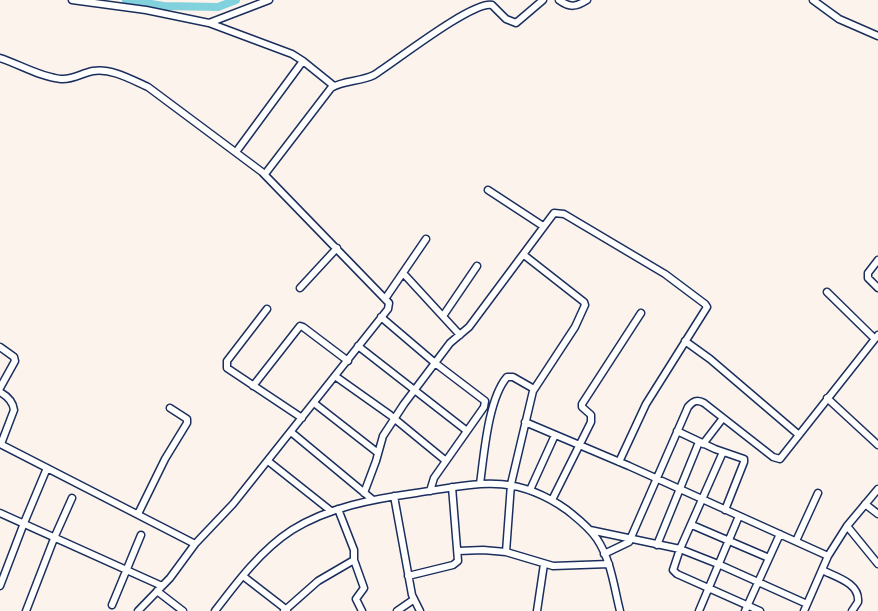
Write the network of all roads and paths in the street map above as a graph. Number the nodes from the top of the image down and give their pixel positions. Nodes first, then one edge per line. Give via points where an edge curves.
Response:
1 (72, 0) edge
2 (269, 0) edge
3 (543, 0) edge
4 (559, 0) edge
5 (587, 0) edge
6 (812, 0) edge
7 (209, 23) junction
8 (878, 36) edge
9 (0, 58) edge
10 (303, 61) junction
11 (334, 86) junction
12 (236, 152) junction
13 (265, 174) junction
14 (488, 190) dead end
15 (543, 226) junction
16 (426, 240) dead end
17 (337, 248) junction
18 (524, 255) junction
19 (878, 260) edge
20 (477, 266) dead end
21 (403, 273) junction
22 (300, 288) dead end
23 (878, 288) edge
24 (828, 292) dead end
25 (385, 299) junction
26 (267, 309) dead end
27 (642, 313) dead end
28 (443, 316) junction
29 (381, 317) junction
30 (460, 334) junction
31 (877, 337) edge
32 (685, 341) junction
33 (358, 346) junction
34 (0, 347) edge
35 (348, 361) junction
36 (435, 363) junction
37 (335, 376) junction
38 (253, 386) junction
39 (0, 388) edge
40 (534, 389) junction
41 (414, 391) junction
42 (0, 392) edge
43 (496, 398) junction
44 (827, 398) junction
45 (485, 401) junction
46 (314, 403) junction
47 (170, 408) dead end
48 (302, 418) junction
49 (723, 418) junction
50 (394, 419) junction
51 (525, 422) junction
52 (467, 431) junction
53 (677, 431) junction
54 (291, 432) junction
55 (555, 435) junction
56 (799, 435) junction
57 (701, 443) junction
58 (0, 444) edge
59 (580, 445) junction
60 (878, 445) edge
61 (724, 452) junction
62 (378, 453) junction
63 (268, 461) junction
64 (446, 461) junction
65 (619, 462) junction
66 (47, 468) junction
67 (657, 479) junction
68 (480, 484) junction
69 (511, 484) junction
70 (452, 487) junction
71 (878, 489) edge
72 (530, 490) junction
73 (430, 491) junction
74 (680, 491) junction
75 (364, 493) junction
76 (818, 493) dead end
77 (394, 496) junction
78 (72, 498) dead end
79 (373, 500) junction
80 (552, 500) junction
81 (703, 501) junction
82 (865, 504) junction
83 (338, 509) junction
84 (725, 510) junction
85 (331, 511) junction
86 (0, 512) edge
87 (138, 514) junction
88 (878, 514) edge
89 (739, 516) junction
90 (24, 523) junction
91 (692, 525) junction
92 (848, 526) junction
93 (590, 530) junction
94 (780, 534) junction
95 (141, 535) dead end
96 (55, 536) junction
97 (631, 539) junction
98 (729, 539) junction
99 (796, 541) junction
100 (195, 544) junction
101 (657, 545) junction
102 (680, 550) junction
103 (458, 551) junction
104 (506, 552) junction
105 (604, 554) junction
106 (828, 556) junction
107 (769, 558) junction
108 (354, 560) junction
109 (544, 564) junction
110 (609, 564) junction
111 (718, 564) junction
112 (878, 564) edge
113 (127, 569) junction
114 (822, 570) junction
115 (243, 576) junction
116 (408, 576) junction
117 (758, 582) junction
118 (0, 586) edge
119 (162, 586) junction
120 (708, 587) junction
121 (157, 591) junction
122 (413, 600) junction
123 (807, 604) junction
124 (112, 605) dead end
125 (746, 608) edge
126 (286, 610) edge
127 (26, 611) edge
128 (138, 611) edge
129 (183, 611) edge
130 (215, 611) edge
131 (362, 611) edge
132 (397, 611) edge
133 (420, 611) edge
134 (538, 611) edge
135 (620, 611) edge
136 (699, 611) edge
137 (760, 611) edge
138 (804, 611) edge
139 (852, 611) edge

1 - 7 street via 146,10
2 - 7 street
3 - 11 street via 516,23 506,19 492,4 483,4 461,15 374,75 360,81
4 - 5 street via 567,6 575,7
6 - 8 street via 839,19
7 - 10 street via 292,54
9 - 12 street via 60,79 105,71 133,80 158,94
10 - 11 street
10 - 12 street
11 - 13 street
12 - 13 street
13 - 17 street
14 - 15 street
15 - 18 street
15 - 32 street via 554,213 564,214 665,274 705,304 706,309
16 - 21 street
17 - 22 street
17 - 25 street
18 - 30 street via 469,327
18 - 40 street via 585,305 575,328
19 - 23 street via 868,273 870,281
20 - 28 street
21 - 25 street
21 - 28 street
24 - 31 street
25 - 29 street via 389,306
26 - 38 street via 226,365 228,370
27 - 59 street via 582,404 591,415 591,419
28 - 30 street
29 - 33 street
29 - 36 street
30 - 36 street
31 - 44 street
32 - 56 street via 710,359
32 - 65 street via 646,404
33 - 35 street
33 - 41 street
34 - 39 street via 14,357 15,361
35 - 37 street
35 - 38 street via 300,326
36 - 41 street
36 - 45 street
37 - 46 street
37 - 50 street
38 - 48 street
40 - 43 street via 513,377 507,377
40 - 51 street
41 - 50 street
41 - 52 street
42 - 58 street via 7,396 14,410
43 - 45 street
43 - 68 street via 487,432
44 - 56 street
44 - 60 street
45 - 52 street via 484,407
46 - 48 street
46 - 62 street
47 - 87 street via 187,419 187,423 165,459
48 - 54 street
49 - 53 street via 697,400 688,406
49 - 56 street via 776,459 781,459
49 - 57 street
50 - 62 street via 383,436
50 - 64 street
51 - 55 street
51 - 69 street
52 - 64 street
53 - 57 street
53 - 67 street
54 - 63 street
54 - 75 street
55 - 59 street
55 - 72 street
57 - 61 street
57 - 74 street
58 - 66 street
59 - 65 street
59 - 80 street
61 - 81 street
61 - 84 street via 745,460
62 - 75 street
63 - 85 street
63 - 100 street via 227,511
64 - 73 street via 434,478
65 - 67 street
66 - 87 street
66 - 90 street
67 - 74 street
67 - 97 street
68 - 69 street
68 - 70 street
69 - 72 street
69 - 104 street
70 - 73 street
70 - 103 street
71 - 82 street
72 - 80 street
73 - 77 street
74 - 81 street
74 - 101 street
75 - 79 street
76 - 99 street
77 - 79 street
77 - 116 street
78 - 96 street
79 - 83 street
80 - 93 street
81 - 84 street
81 - 91 street
82 - 88 street
82 - 92 street
83 - 85 street
83 - 108 street via 354,550
84 - 89 street
85 - 115 street via 291,531 265,552
86 - 90 street
87 - 100 street
89 - 94 street
89 - 98 street
90 - 96 street
90 - 118 street
91 - 98 street
91 - 102 street
92 - 106 street
92 - 112 street
93 - 97 street
93 - 105 street
94 - 99 street
94 - 107 street
95 - 113 street
96 - 113 street
96 - 127 street
97 - 101 street
97 - 105 street via 627,544
98 - 107 street
98 - 111 street
99 - 106 street
100 - 119 street
101 - 102 street
102 - 111 street
102 - 120 street via 674,571
103 - 104 street
103 - 116 street via 457,564
104 - 109 street
105 - 110 street
106 - 114 street
107 - 117 street
108 - 126 street via 318,581
108 - 131 street via 364,588 356,599
109 - 110 street
109 - 134 street
110 - 135 street
111 - 117 street
111 - 120 street
113 - 119 street
113 - 124 street
114 - 123 street
114 - 139 street via 857,590 858,602
115 - 126 street
115 - 130 street
116 - 122 street
117 - 123 street
117 - 125 street
119 - 121 street
120 - 125 street
120 - 136 street
121 - 128 street
121 - 129 street
122 - 132 street
122 - 133 street
123 - 138 street
125 - 137 street

